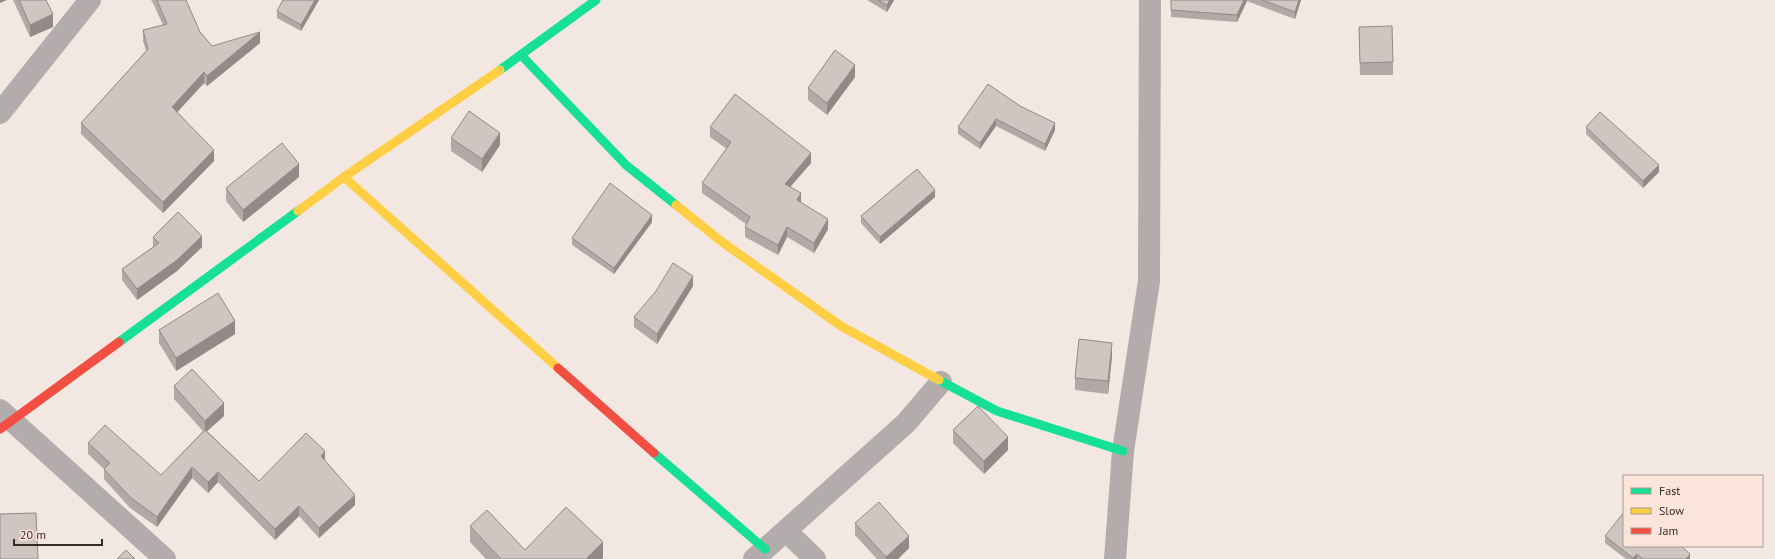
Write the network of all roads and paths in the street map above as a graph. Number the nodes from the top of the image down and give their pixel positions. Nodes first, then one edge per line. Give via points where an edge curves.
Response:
1 (90, 0) edge
2 (596, 0) edge
3 (1150, 0) edge
4 (521, 55) junction
5 (0, 113) edge
6 (344, 177) junction
7 (941, 382) junction
8 (4, 420) edge
9 (1123, 451) junction
10 (786, 532) junction
11 (760, 554) edge
12 (165, 559) edge
13 (815, 559) edge
14 (1115, 559) edge

1 - 5 street
2 - 4 street
3 - 9 street via 1149,281
4 - 6 street
4 - 7 street via 626,165 722,242 841,326
6 - 8 street
6 - 11 street via 453,272
7 - 9 street via 997,411
7 - 10 street via 906,423
8 - 12 street
9 - 14 street
10 - 11 street
10 - 13 street

